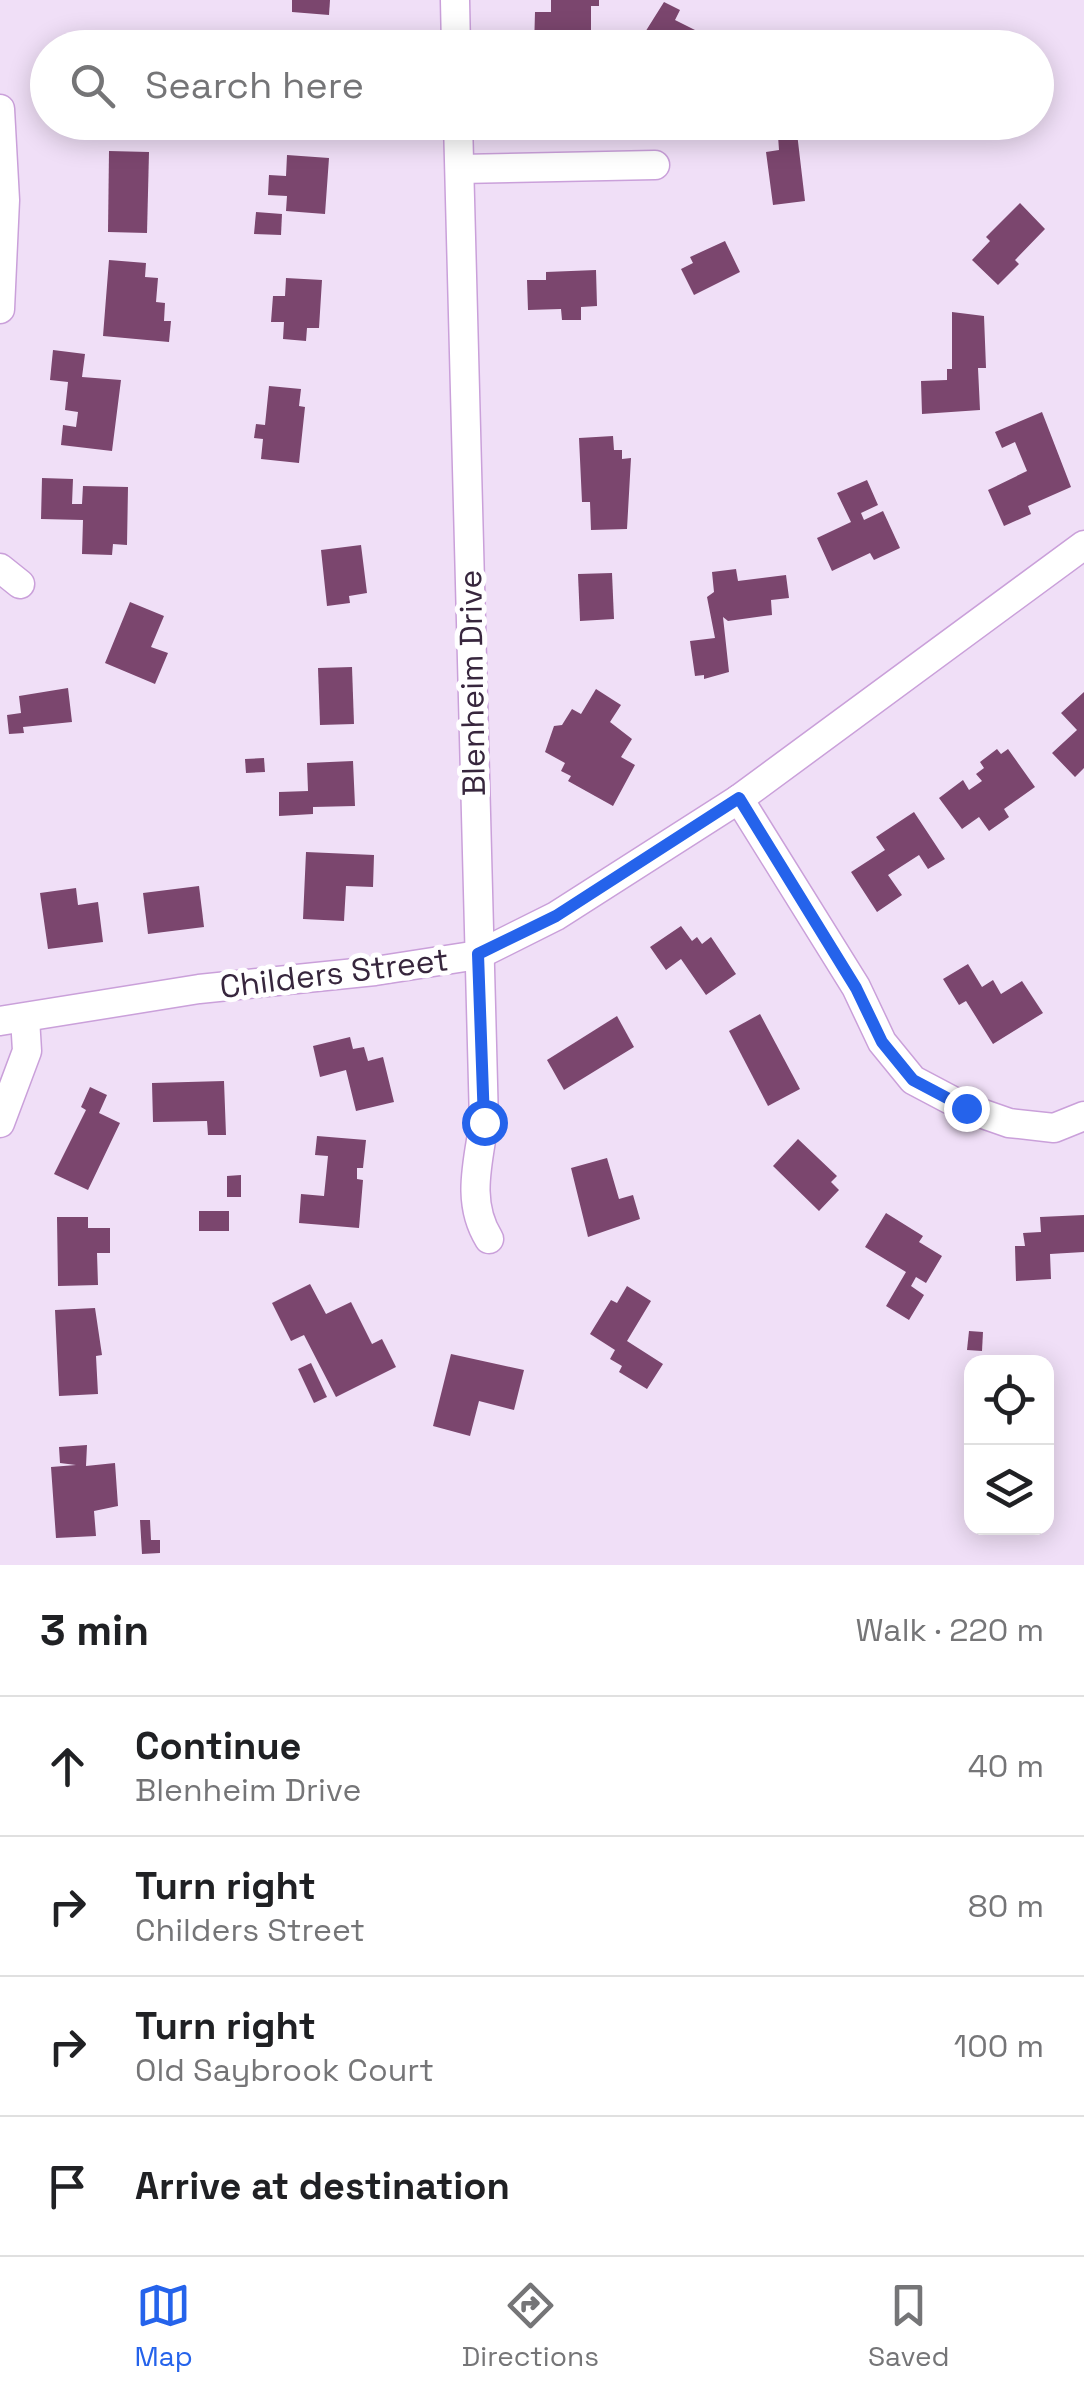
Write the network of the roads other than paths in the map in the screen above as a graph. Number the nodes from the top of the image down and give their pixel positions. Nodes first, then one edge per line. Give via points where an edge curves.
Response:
1 (455, 0) edge
2 (456, 30) edge
3 (0, 109) edge
4 (459, 140) edge
5 (655, 164) dead end
6 (460, 169) junction
7 (0, 309) edge
8 (1084, 545) edge
9 (739, 798) junction
10 (478, 954) junction
11 (12, 1020) edge
12 (1084, 1116) edge
13 (0, 1123) edge
14 (489, 1240) dead end

1 - 2 street
3 - 7 street
4 - 6 street, Blenheim Drive
5 - 6 street
6 - 10 street, Blenheim Drive
8 - 9 street, Childers Street
9 - 10 street, Childers Street via 556,916
9 - 12 street via 882,1042 913,1080 1008,1123 1054,1128
10 - 11 street, Childers Street
10 - 14 street, Blenheim Drive via 484,1122 474,1186 477,1220
11 - 13 street via 27,1051

